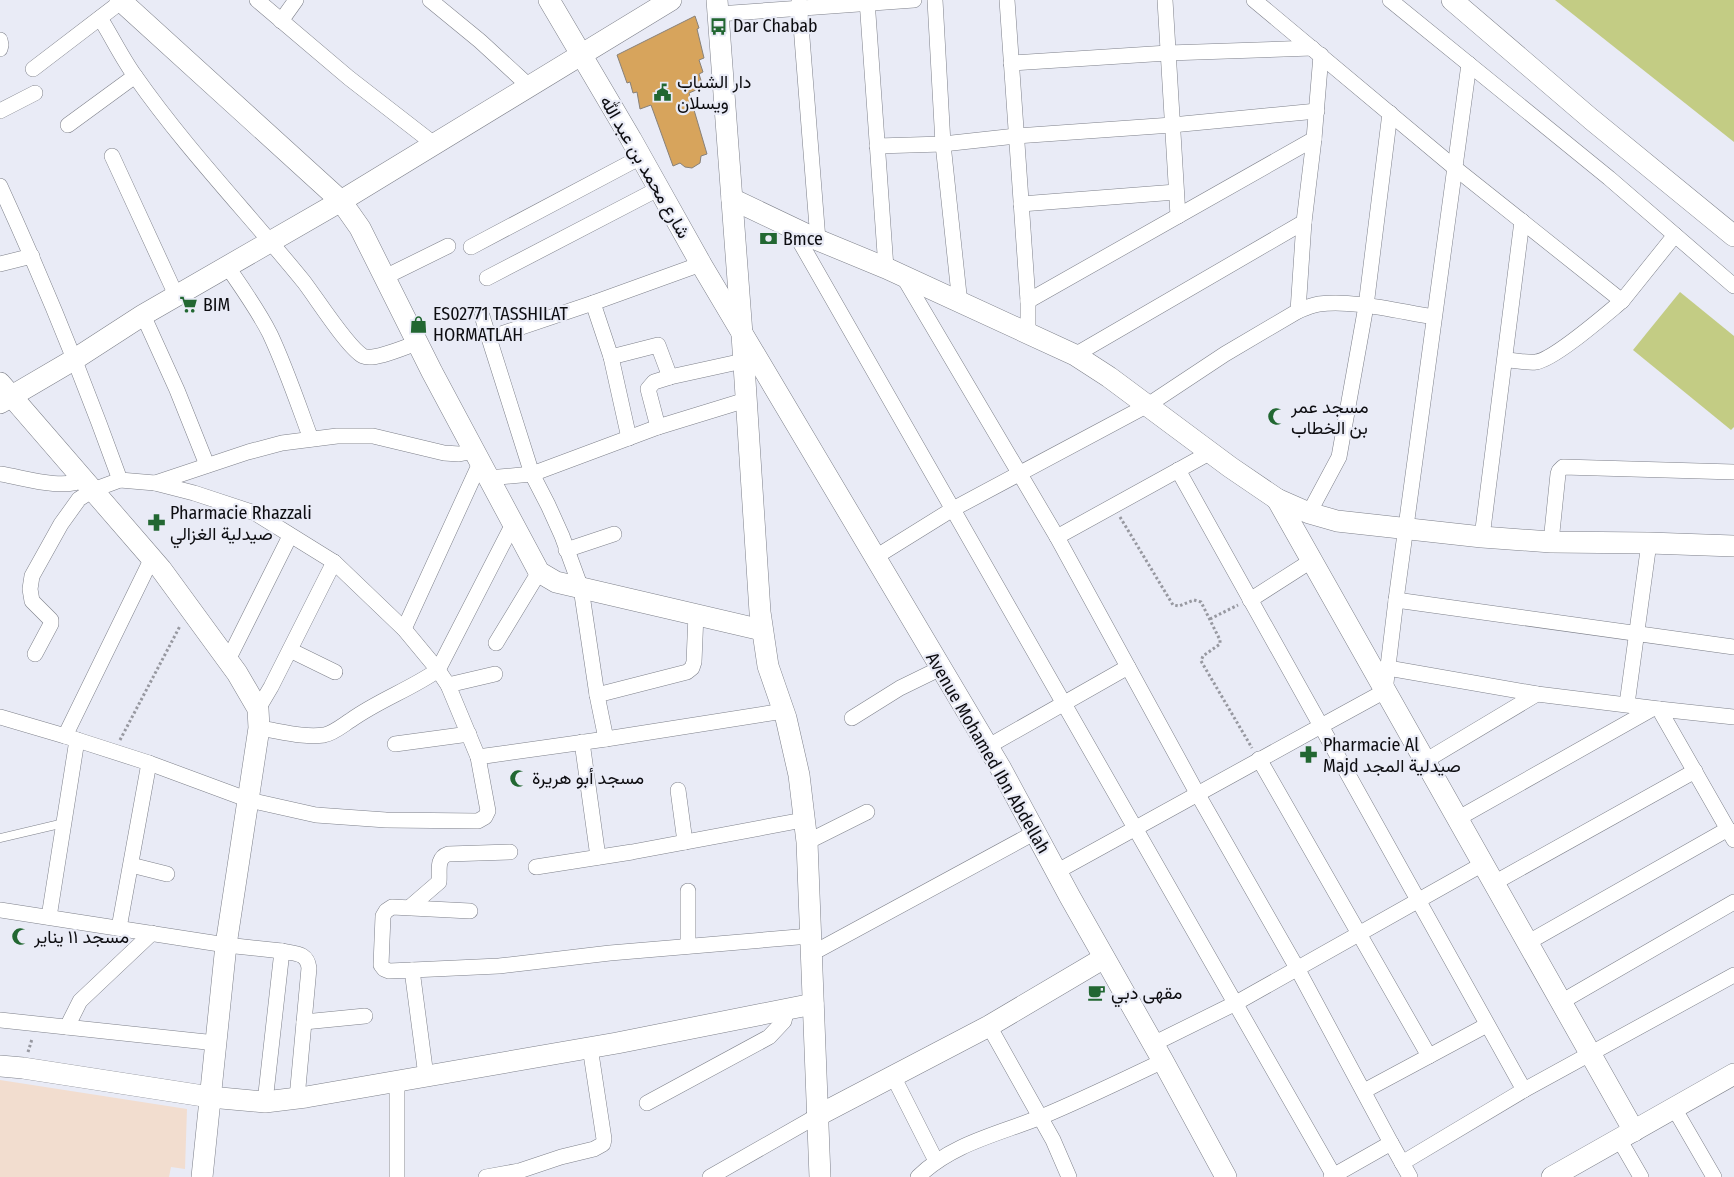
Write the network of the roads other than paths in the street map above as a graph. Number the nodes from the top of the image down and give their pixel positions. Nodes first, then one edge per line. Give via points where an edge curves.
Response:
1 (257, 0) edge
2 (296, 0) edge
3 (430, 0) edge
4 (549, 0) edge
5 (671, 0) edge
6 (914, 0) edge
7 (935, 0) edge
8 (1007, 0) edge
9 (1165, 0) edge
10 (1254, 0) edge
11 (1390, 0) edge
12 (1452, 0) edge
13 (121, 1) edge
14 (867, 2) edge
15 (799, 4) edge
16 (718, 7) edge
17 (100, 18) junction
18 (281, 21) junction
19 (0, 40) edge
20 (0, 49) edge
21 (1317, 52) junction
22 (1168, 53) junction
23 (581, 54) junction
24 (1011, 63) junction
25 (1469, 64) junction
26 (33, 69) dead end
27 (135, 76) junction
28 (530, 87) junction
29 (35, 93) dead end
30 (0, 111) edge
31 (1317, 111) junction
32 (1390, 113) junction
33 (68, 125) dead end
34 (1172, 125) junction
35 (1016, 136) junction
36 (1314, 139) junction
37 (434, 144) junction
38 (943, 144) junction
39 (877, 146) junction
40 (112, 156) dead end
41 (641, 157) junction
42 (1455, 168) junction
43 (0, 186) edge
44 (658, 189) junction
45 (1176, 192) junction
46 (732, 199) junction
47 (341, 200) junction
48 (1021, 204) junction
49 (1178, 216) junction
50 (1522, 221) junction
51 (1304, 222) junction
52 (792, 228) junction
53 (1675, 235) junction
54 (1734, 236) edge
55 (818, 240) junction
56 (271, 242) junction
57 (448, 246) dead end
58 (471, 247) dead end
59 (32, 256) junction
60 (0, 264) edge
61 (701, 264) junction
62 (227, 266) junction
63 (895, 273) junction
64 (385, 277) junction
65 (487, 278) dead end
66 (1734, 286) edge
67 (176, 295) junction
68 (1028, 301) junction
69 (1622, 301) junction
70 (593, 303) junction
71 (960, 304) junction
72 (1366, 306) junction
73 (1298, 311) junction
74 (143, 315) junction
75 (482, 316) dead end
76 (1434, 317) junction
77 (742, 334) junction
78 (1028, 334) junction
79 (489, 338) junction
80 (418, 344) junction
81 (1076, 355) junction
82 (611, 357) junction
83 (75, 359) junction
84 (1505, 360) junction
85 (744, 361) junction
86 (670, 377) junction
87 (4, 395) edge
88 (746, 400) junction
89 (1148, 406) junction
90 (658, 427) junction
91 (311, 438) junction
92 (629, 438) junction
93 (1211, 452) junction
94 (481, 464) junction
95 (207, 465) junction
96 (1178, 470) junction
97 (1734, 472) edge
98 (0, 474) edge
99 (532, 474) junction
100 (1019, 474) junction
101 (120, 480) junction
102 (155, 483) junction
103 (89, 485) junction
104 (1277, 499) junction
105 (953, 510) junction
106 (1309, 513) junction
107 (513, 524) junction
108 (1406, 528) junction
109 (614, 534) dead end
110 (290, 536) junction
111 (1057, 537) junction
112 (1482, 537) junction
113 (1551, 542) junction
114 (1649, 543) junction
115 (1734, 546) edge
116 (566, 550) junction
117 (152, 558) junction
118 (874, 558) junction
119 (1312, 561) junction
120 (334, 562) junction
121 (539, 572) junction
122 (581, 588) junction
123 (1250, 600) junction
124 (1396, 600) junction
125 (696, 614) junction
126 (404, 629) junction
127 (762, 630) junction
128 (1637, 632) junction
129 (496, 643) dead end
130 (1734, 647) edge
131 (290, 650) junction
132 (35, 654) dead end
133 (228, 660) junction
134 (1128, 667) junction
135 (941, 668) junction
136 (1388, 668) junction
137 (438, 670) junction
138 (335, 672) dead end
139 (495, 674) dead end
140 (448, 685) junction
141 (1385, 690) junction
142 (1537, 694) junction
143 (598, 695) junction
144 (1063, 703) junction
145 (1627, 704) junction
146 (1656, 709) junction
147 (784, 711) junction
148 (0, 717) edge
149 (1734, 717) edge
150 (852, 718) dead end
151 (258, 719) junction
152 (1321, 726) junction
153 (469, 734) junction
154 (71, 738) junction
155 (606, 739) junction
156 (582, 742) junction
157 (395, 744) dead end
158 (987, 747) junction
159 (478, 757) junction
160 (1259, 759) junction
161 (1425, 761) junction
162 (149, 763) junction
163 (1695, 771) junction
164 (678, 790) dead end
165 (1197, 793) junction
166 (249, 800) junction
167 (867, 812) dead end
168 (1457, 819) junction
169 (803, 820) junction
170 (64, 823) junction
171 (1135, 827) junction
172 (1034, 833) junction
173 (1731, 835) edge
174 (0, 838) edge
175 (686, 842) junction
176 (807, 842) junction
177 (510, 852) dead end
178 (598, 857) junction
179 (1483, 864) junction
180 (130, 865) junction
181 (536, 867) dead end
182 (1056, 872) junction
183 (167, 874) dead end
184 (1494, 883) junction
185 (688, 891) dead end
186 (1418, 900) junction
187 (1734, 902) edge
188 (410, 908) junction
189 (0, 910) edge
190 (470, 911) dead end
191 (49, 917) junction
192 (119, 928) junction
193 (152, 933) junction
194 (1359, 934) junction
195 (1528, 943) junction
196 (226, 945) junction
197 (811, 945) junction
198 (688, 946) junction
199 (282, 951) junction
200 (1104, 958) junction
201 (1297, 968) junction
202 (412, 970) junction
203 (1734, 975) edge
204 (1561, 1002) junction
205 (1236, 1003) junction
206 (813, 1004) junction
207 (787, 1009) junction
208 (365, 1016) dead end
209 (0, 1020) edge
210 (304, 1022) junction
211 (1487, 1025) junction
212 (989, 1026) junction
213 (67, 1027) junction
214 (216, 1043) junction
215 (590, 1048) junction
216 (1158, 1052) junction
217 (1590, 1053) junction
218 (1429, 1056) junction
219 (0, 1066) edge
220 (426, 1076) junction
221 (892, 1076) junction
222 (1733, 1076) edge
223 (397, 1081) junction
224 (1524, 1090) junction
225 (1364, 1091) junction
226 (210, 1097) junction
227 (297, 1098) junction
228 (265, 1102) junction
229 (647, 1103) dead end
230 (1674, 1108) junction
231 (817, 1116) junction
232 (1040, 1117) junction
233 (1627, 1135) junction
234 (1392, 1143) junction
235 (936, 1161) junction
236 (1402, 1163) junction
237 (1561, 1175) edge
238 (1332, 1176) edge
239 (205, 1177) edge
240 (397, 1177) edge
241 (486, 1177) edge
242 (710, 1177) edge
243 (820, 1177) edge
244 (918, 1177) edge
245 (1069, 1177) edge
246 (1226, 1177) edge
247 (1410, 1177) edge
248 (1641, 1177) edge
249 (1714, 1177) edge

1 - 18 street
2 - 18 street
3 - 28 street
4 - 23 street, شارع محمد بن عبد الله
5 - 23 street
6 - 14 street
7 - 38 street
8 - 24 street
9 - 22 street
10 - 21 street
11 - 25 street
12 - 54 street
13 - 17 street
13 - 47 street
14 - 15 street
14 - 39 street
15 - 16 street
15 - 55 street
16 - 46 street
17 - 26 street
17 - 27 street
18 - 37 street
19 - 20 street
21 - 22 street
21 - 31 street
21 - 32 street
22 - 24 street
22 - 34 street
23 - 28 street
23 - 41 street, شارع محمد بن عبد الله
24 - 35 street
25 - 42 street
25 - 53 street
27 - 33 street
27 - 56 street via 172,126
28 - 37 street
29 - 30 street
31 - 34 street
31 - 36 street
32 - 42 street
32 - 72 street
34 - 35 street
34 - 45 street
35 - 38 street
35 - 48 street
36 - 49 street
36 - 51 street
37 - 47 street
38 - 39 street
38 - 71 street
39 - 63 street
40 - 67 street
41 - 44 street, شارع محمد بن عبد الله
41 - 58 street
42 - 50 street
42 - 76 street
43 - 59 street
44 - 61 street, شارع محمد بن عبد الله
44 - 65 street
45 - 48 street
45 - 49 street
46 - 52 street
46 - 77 street
47 - 56 street
47 - 64 street via 360,228
48 - 68 street
49 - 68 street
50 - 69 street
50 - 84 street
51 - 73 street
51 - 81 street
52 - 55 street
52 - 105 street
53 - 66 street
53 - 69 street
55 - 63 street
56 - 62 street
56 - 80 street via 355,352 366,357 378,356
57 - 64 street
59 - 60 street
59 - 83 street
61 - 70 street
61 - 77 street, شارع محمد بن عبد الله
62 - 67 street
62 - 91 street via 270,335
63 - 71 street
63 - 100 street
64 - 80 street
67 - 74 street
68 - 78 street
69 - 84 street via 1544,359 1532,362
70 - 79 street
70 - 82 street
71 - 78 street
72 - 73 street via 1319,304
72 - 76 street
72 - 106 street via 1339,457
73 - 89 street via 1225,354
74 - 83 street
74 - 95 street
75 - 79 street
76 - 108 street
77 - 85 street
77 - 118 street, Avenue Mohamed Ibn Abdellah
78 - 81 street
79 - 99 street
80 - 94 street
81 - 89 street
82 - 86 street via 658,345
82 - 92 street
83 - 87 street
83 - 101 street
84 - 112 street
85 - 86 street
85 - 88 street
86 - 90 street via 654,382 648,389
87 - 103 street
88 - 90 street
88 - 127 street
89 - 93 street
89 - 100 street
90 - 92 street
91 - 94 street via 355,434 373,436 459,454
91 - 95 street
92 - 99 street
93 - 96 street
93 - 104 street
94 - 99 street
94 - 107 street
94 - 126 street
95 - 102 street
96 - 111 street
96 - 123 street
97 - 113 street via 1563,467 1558,471
98 - 103 street via 63,485
99 - 116 street
100 - 105 street
100 - 111 street
101 - 102 street
101 - 103 street
102 - 110 street via 255,513
103 - 117 street
103 - 132 street via 61,524 32,576 32,601 51,620
104 - 106 street
104 - 119 street
105 - 118 street
105 - 144 street
106 - 108 street via 1337,522
107 - 121 street
107 - 137 street
108 - 112 street
108 - 124 street
109 - 116 street
110 - 120 street
110 - 133 street
111 - 134 street
112 - 113 street
113 - 114 street
114 - 115 street
114 - 128 street
116 - 122 street
117 - 133 street
117 - 154 street
118 - 135 street, Avenue Mohamed Ibn Abdellah
119 - 123 street
119 - 141 street
120 - 126 street
120 - 131 street
121 - 122 street via 556,582
121 - 129 street
122 - 125 street
122 - 143 street
123 - 152 street
124 - 128 street
124 - 136 street
125 - 127 street
125 - 143 street via 692,668
126 - 137 street
127 - 147 street via 768,666
128 - 130 street
128 - 145 street
131 - 138 street
131 - 151 street
133 - 151 street
134 - 144 street
134 - 165 street
135 - 150 street via 900,688
135 - 158 street, Avenue Mohamed Ibn Abdellah
136 - 141 street
136 - 142 street
137 - 140 street
137 - 151 street via 327,734 314,736
139 - 140 street
140 - 153 street
141 - 152 street
141 - 161 street
142 - 145 street
142 - 161 street
143 - 155 street
144 - 158 street
144 - 171 street
145 - 146 street
146 - 149 street
146 - 163 street
146 - 168 street
147 - 155 street
147 - 169 street via 799,775
148 - 154 street
151 - 166 street
152 - 160 street
152 - 186 street
153 - 157 street
153 - 159 street
154 - 162 street
154 - 170 street
155 - 156 street
156 - 159 street
156 - 178 street
158 - 172 street, Avenue Mohamed Ibn Abdellah
159 - 166 street via 488,811 478,820 386,820 316,815
160 - 165 street
160 - 194 street
161 - 168 street
162 - 166 street
162 - 180 street
163 - 173 street
163 - 184 street
164 - 175 street
165 - 171 street
165 - 201 street
166 - 196 street
167 - 176 street
168 - 179 street
169 - 175 street
169 - 176 street
170 - 174 lane
170 - 191 street
171 - 182 street
171 - 205 street
172 - 182 street, Avenue Mohamed Ibn Abdellah
172 - 197 street
173 - 195 street
175 - 178 street
176 - 197 street
177 - 188 street via 442,856 439,882
178 - 181 street
179 - 184 street
179 - 186 street
180 - 183 street
180 - 192 street
182 - 200 street, Avenue Mohamed Ibn Abdellah
184 - 195 street
185 - 198 street
186 - 194 street
186 - 211 street
187 - 204 street
188 - 190 street
188 - 202 street via 392,907 383,916 381,965 389,971
189 - 191 street
191 - 192 street
192 - 193 street
193 - 196 street
193 - 213 street via 80,1001
194 - 201 street
194 - 218 street
195 - 204 street
196 - 199 street
196 - 214 street
197 - 198 street
197 - 206 street
198 - 202 street via 500,966
199 - 210 street via 308,960
199 - 228 street
200 - 212 street
200 - 216 street, Avenue Mohamed Ibn Abdellah
201 - 205 street
201 - 225 street
202 - 220 street
203 - 217 street
204 - 217 street
205 - 216 street
205 - 238 street
206 - 207 street
206 - 231 street
207 - 215 street
207 - 229 street via 784,1021 769,1037
208 - 210 street
209 - 213 street
210 - 227 street
211 - 218 street
211 - 224 street
212 - 221 street
212 - 232 street
213 - 214 street
214 - 226 street
215 - 220 street
215 - 241 street via 604,1139 602,1144 519,1171
216 - 232 street via 1094,1094
216 - 246 street, Avenue Mohamed Ibn Abdellah
217 - 224 street
217 - 233 street
218 - 225 street
219 - 226 street
220 - 223 street
221 - 231 street
221 - 235 street
222 - 230 street
223 - 227 street
223 - 240 street
224 - 236 street
225 - 234 street
226 - 228 street
226 - 239 street
227 - 228 street
230 - 233 street
230 - 249 street
231 - 242 street
231 - 243 street
232 - 235 street via 960,1147
232 - 245 street
233 - 237 street
233 - 248 street
234 - 236 street
234 - 238 street
235 - 244 street
236 - 247 street

